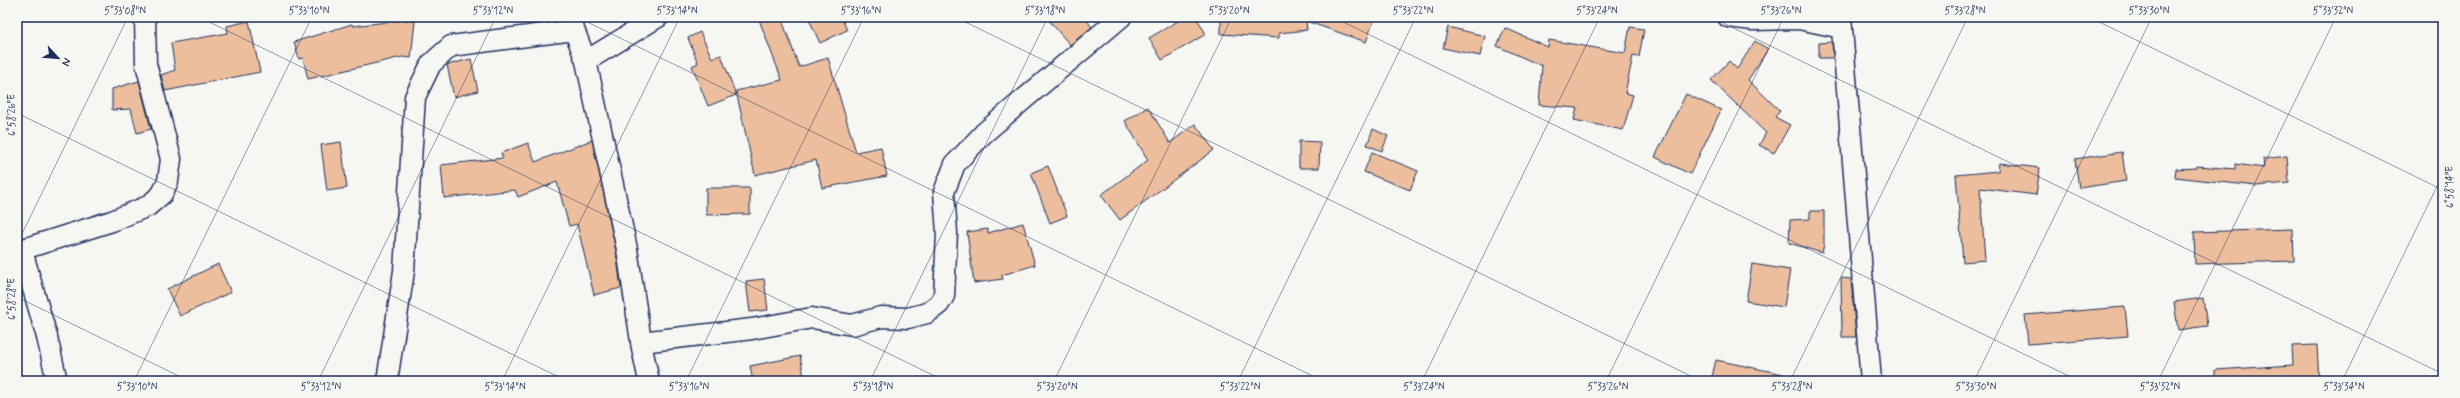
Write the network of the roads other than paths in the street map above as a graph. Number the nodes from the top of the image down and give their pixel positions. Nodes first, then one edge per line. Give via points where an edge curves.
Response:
1 (145, 17) edge
2 (658, 17) edge
3 (1121, 17) edge
4 (1728, 17) edge
5 (1842, 22) edge
6 (572, 24) edge
7 (586, 61) junction
8 (19, 251) edge
9 (641, 342) junction
10 (57, 381) edge
11 (387, 381) edge
12 (650, 381) edge
13 (1871, 381) edge

1 - 8 street via 146,64 172,159 168,181 162,194 148,206 112,221
2 - 7 street
3 - 9 street via 984,133 955,164 944,192 947,233 944,296 939,304 927,313 908,318 881,317 852,325 812,318 752,329
4 - 5 street
5 - 13 street
6 - 7 street
6 - 11 street via 450,46 431,64 415,96 404,271
7 - 9 street via 627,249
8 - 10 street via 47,337
9 - 12 street

